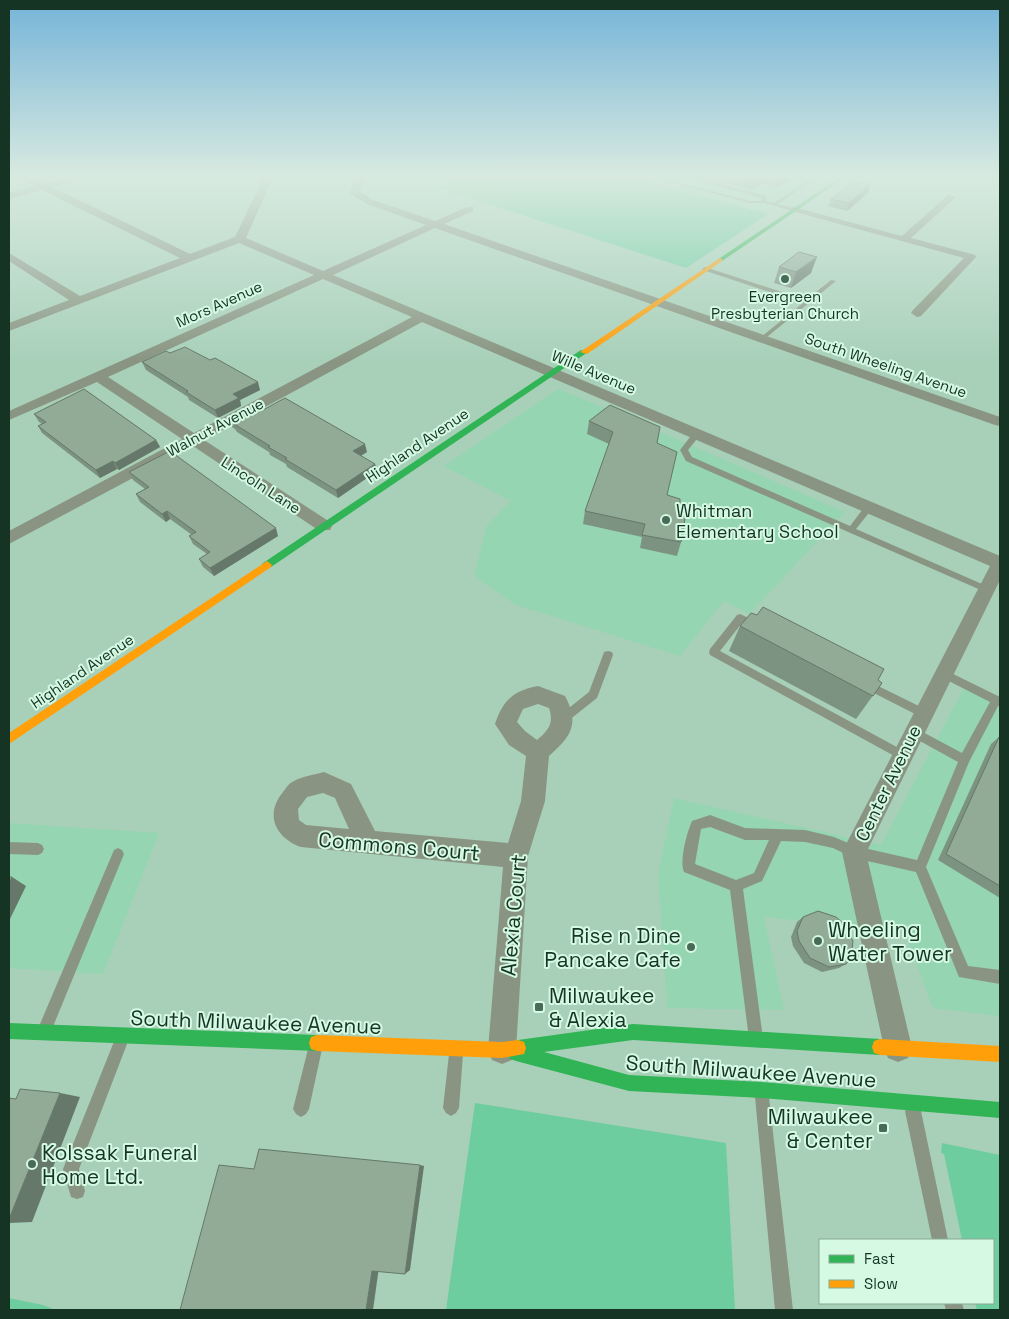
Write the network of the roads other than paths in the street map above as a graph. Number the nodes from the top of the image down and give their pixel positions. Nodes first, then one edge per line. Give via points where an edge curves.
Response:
1 (150, 239) edge
2 (238, 239) edge
3 (240, 239) edge
4 (405, 239) edge
5 (474, 239) edge
6 (750, 239) edge
7 (904, 239) edge
8 (9, 256) edge
9 (189, 258) junction
10 (705, 269) junction
11 (324, 275) junction
12 (833, 281) dead end
13 (78, 300) junction
14 (657, 302) junction
15 (806, 302) junction
16 (917, 313) dead end
17 (422, 317) junction
18 (9, 327) edge
19 (762, 339) junction
20 (552, 372) junction
21 (98, 376) junction
22 (9, 416) edge
23 (1000, 422) edge
24 (697, 434) junction
25 (192, 439) junction
26 (869, 507) junction
27 (324, 526) junction
28 (851, 530) junction
29 (9, 538) edge
30 (1000, 563) edge
31 (986, 589) junction
32 (766, 631) edge
33 (608, 655) dead end
34 (943, 673) junction
35 (852, 676) edge
36 (998, 701) edge
37 (564, 718) junction
38 (918, 723) junction
39 (9, 738) edge
40 (538, 752) junction
41 (902, 755) junction
42 (964, 760) junction
43 (777, 836) junction
44 (369, 844) junction
45 (9, 848) edge
46 (38, 849) dead end
47 (854, 852) junction
48 (118, 854) dead end
49 (516, 856) junction
50 (920, 867) junction
51 (736, 886) junction
52 (1000, 977) edge
53 (9, 1031) edge
54 (44, 1033) junction
55 (123, 1036) junction
56 (757, 1041) junction
57 (316, 1043) junction
58 (457, 1048) junction
59 (898, 1048) junction
60 (502, 1050) junction
61 (1000, 1054) edge
62 (762, 1090) junction
63 (912, 1103) junction
64 (452, 1108) dead end
65 (301, 1109) dead end
66 (1000, 1110) edge
67 (77, 1191) dead end
68 (940, 1239) edge
69 (784, 1310) edge

1 - 9 street
2 - 9 street
3 - 11 street, Wille Avenue
4 - 11 street, Mors Avenue
5 - 14 street, South Wheeling Avenue
6 - 10 street, Highland Avenue
7 - 16 street via 971,257
8 - 13 street
9 - 13 street
10 - 14 street, Highland Avenue
10 - 15 lane
11 - 17 street, Wille Avenue
11 - 21 street, Mors Avenue
12 - 15 lane
13 - 18 street
14 - 19 street, South Wheeling Avenue
14 - 20 street, Highland Avenue
15 - 19 lane
17 - 20 street, Wille Avenue
17 - 25 street, Walnut Avenue
19 - 23 street, South Wheeling Avenue
20 - 24 street, Wille Avenue
20 - 27 street, Highland Avenue
21 - 22 street, Mors Avenue
21 - 25 street, Lincoln Lane
24 - 26 street, Wille Avenue
24 - 28 lane via 685,445 689,459
25 - 27 street, Lincoln Lane
25 - 29 street, Walnut Avenue
26 - 28 lane
26 - 30 street, Wille Avenue
27 - 39 street, Highland Avenue
28 - 31 lane
30 - 31 street, Center Avenue
31 - 34 street, Center Avenue
32 - 41 lane via 740,618 714,652
33 - 37 lane via 593,695
34 - 36 lane
34 - 38 street, Center Avenue
35 - 38 lane
36 - 42 lane
37 - 40 street via 559,734
37 - 40 street via 558,702 538,695 523,697 511,707 506,724 517,738
38 - 41 street, Center Avenue
38 - 42 lane
40 - 49 street, Alexia Court via 533,801
41 - 47 street, Center Avenue
42 - 50 lane
43 - 47 lane via 804,836
43 - 51 lane via 758,877
43 - 51 lane via 745,834 710,821 696,825 688,868
44 - 44 street, Commons Court via 300,836 287,825 286,806 300,789 324,782 343,791
44 - 49 street, Commons Court
45 - 46 lane
47 - 50 lane
47 - 59 street, Center Avenue
48 - 54 lane
49 - 60 street, Alexia Court
50 - 52 lane via 964,972
51 - 56 lane
53 - 54 street, South Milwaukee Avenue
54 - 55 street, South Milwaukee Avenue
55 - 57 street, South Milwaukee Avenue
55 - 67 lane via 71,1169
56 - 59 street, South Milwaukee Avenue
56 - 60 street, South Milwaukee Avenue via 633,1032
57 - 58 street, South Milwaukee Avenue
57 - 65 lane
58 - 60 street, South Milwaukee Avenue
58 - 64 lane
59 - 61 street, South Milwaukee Avenue
60 - 62 street, South Milwaukee Avenue via 629,1083
62 - 63 street, South Milwaukee Avenue
62 - 69 lane
63 - 66 street, South Milwaukee Avenue
63 - 68 lane

